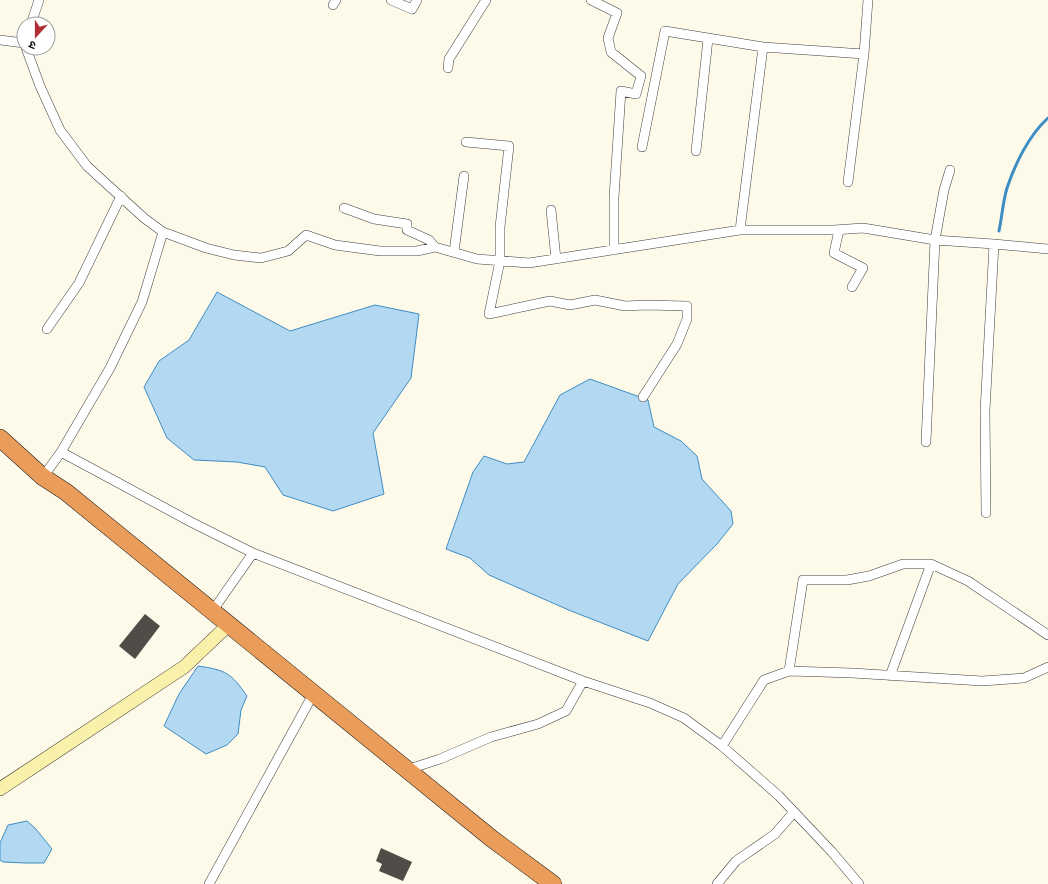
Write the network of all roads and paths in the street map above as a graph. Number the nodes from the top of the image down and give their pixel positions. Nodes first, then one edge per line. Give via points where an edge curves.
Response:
1 (39, 0) edge
2 (391, 0) edge
3 (417, 0) edge
4 (486, 0) edge
5 (591, 0) edge
6 (868, 0) edge
7 (34, 16) edge
8 (708, 39) junction
9 (0, 40) edge
10 (16, 42) edge
11 (762, 47) junction
12 (864, 54) junction
13 (29, 56) edge
14 (448, 68) dead end
15 (466, 142) dead end
16 (642, 148) dead end
17 (696, 151) dead end
18 (950, 170) dead end
19 (464, 176) dead end
20 (848, 182) dead end
21 (121, 196) junction
22 (344, 208) dead end
23 (551, 210) dead end
24 (740, 230) junction
25 (839, 230) junction
26 (163, 232) junction
27 (935, 240) junction
28 (994, 244) junction
29 (435, 247) junction
30 (1048, 249) edge
31 (614, 250) junction
32 (454, 252) junction
33 (556, 259) junction
34 (500, 261) junction
35 (852, 287) dead end
36 (47, 329) dead end
37 (643, 398) dead end
38 (0, 438) edge
39 (926, 442) dead end
40 (0, 450) edge
41 (61, 452) junction
42 (43, 477) junction
43 (986, 513) dead end
44 (254, 553) junction
45 (931, 564) junction
46 (209, 614) junction
47 (222, 631) junction
48 (1048, 635) edge
49 (1048, 667) edge
50 (789, 671) junction
51 (890, 676) junction
52 (583, 680) junction
53 (310, 700) junction
54 (722, 746) junction
55 (406, 770) junction
56 (0, 790) edge
57 (794, 812) junction
58 (209, 884) edge
59 (539, 884) edge
60 (553, 884) edge
61 (717, 884) edge
62 (859, 884) edge

1 - 7 street
2 - 3 street via 412,9
4 - 14 street via 449,59
5 - 31 street via 617,13 608,38 611,52 641,76 636,94 621,91 614,197
6 - 12 street
8 - 11 street
8 - 16 street via 665,31
8 - 17 street
9 - 10 street
11 - 12 street
11 - 24 street
12 - 20 street
13 - 21 street via 60,130 87,166
15 - 34 street via 509,146 500,227
18 - 27 street
19 - 32 street
21 - 26 street
21 - 36 street via 80,283
22 - 29 street via 374,219 407,224 407,230 429,240
23 - 33 street
24 - 25 street
24 - 31 street
25 - 27 street via 863,228
25 - 35 street via 834,253 863,268
26 - 29 street via 220,252 261,258 288,251 306,235 335,245 380,251 417,251
26 - 41 street via 142,302 110,368
27 - 28 street
27 - 39 street
28 - 30 street
28 - 43 street via 985,411
29 - 32 street
31 - 33 street
32 - 34 street via 477,259
33 - 34 street via 529,263
34 - 37 street via 489,314 550,301 570,305 595,300 625,306 687,306 687,319 677,344
38 - 42 highway
40 - 46 highway
41 - 42 street
41 - 44 street
42 - 46 highway via 66,492
44 - 46 street
44 - 52 street
45 - 48 street via 968,581
45 - 50 street via 903,564 869,576 847,580 803,580
45 - 51 street
46 - 47 highway
46 - 55 highway
47 - 53 highway
47 - 56 street via 184,667
49 - 51 street via 1024,678 982,682
50 - 51 street
50 - 54 street via 764,680
52 - 54 street via 650,702 684,718
52 - 55 street via 566,711 538,724 491,737 440,759
53 - 58 street
53 - 59 highway via 396,774
54 - 57 street
55 - 60 highway
57 - 61 street via 775,834 736,861
57 - 62 street

